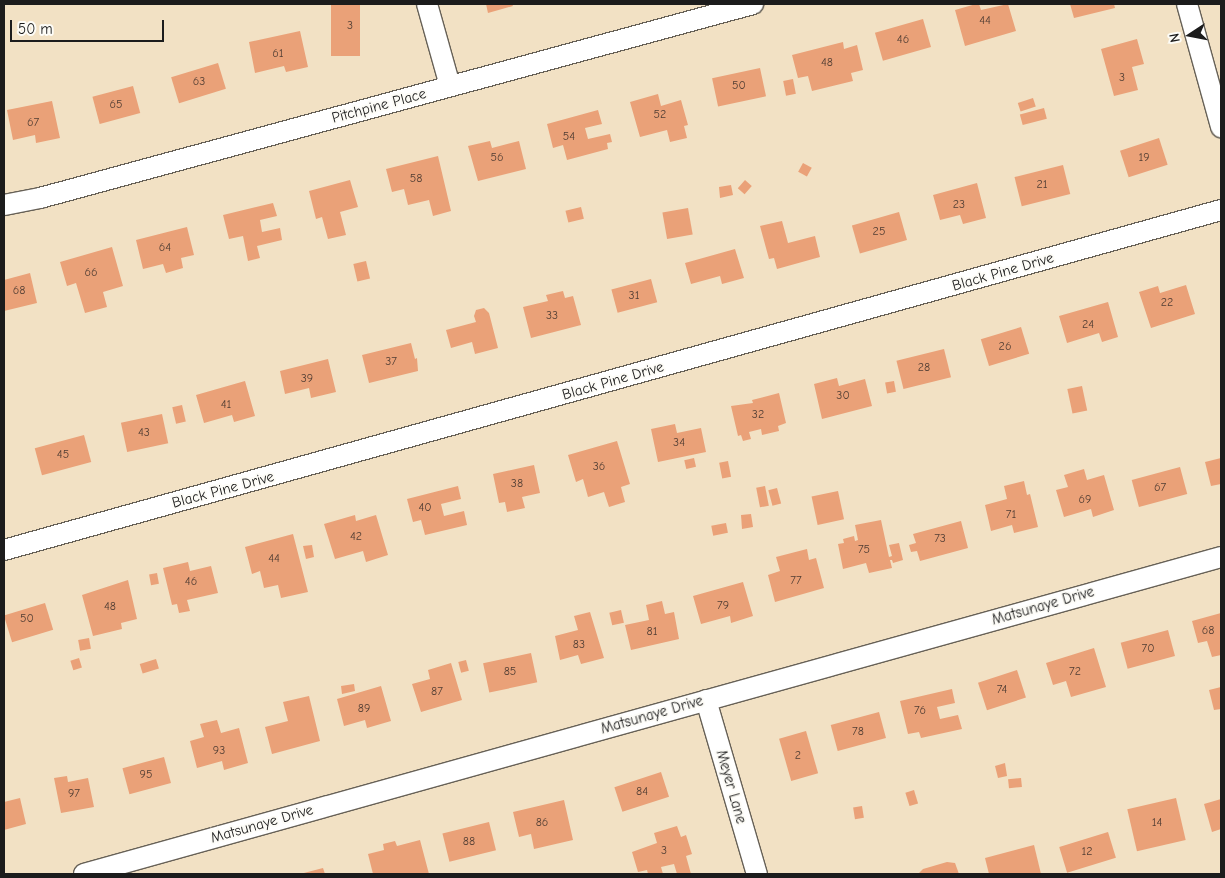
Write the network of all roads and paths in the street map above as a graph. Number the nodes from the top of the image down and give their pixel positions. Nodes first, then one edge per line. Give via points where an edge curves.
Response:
1 (427, 4) edge
2 (753, 4) edge
3 (1187, 4) edge
4 (450, 86) junction
5 (1221, 127) edge
6 (4, 204) edge
7 (1221, 210) edge
8 (4, 550) edge
9 (1221, 557) edge
10 (706, 700) junction
11 (84, 874) edge
12 (757, 874) edge

1 - 4 street
2 - 4 street, Pitchpine Place
3 - 5 street
4 - 6 street, Pitchpine Place via 40,198
7 - 8 street, Black Pine Drive
9 - 10 street, Matsunaye Drive
10 - 11 street, Matsunaye Drive
10 - 12 street, Meyer Lane

